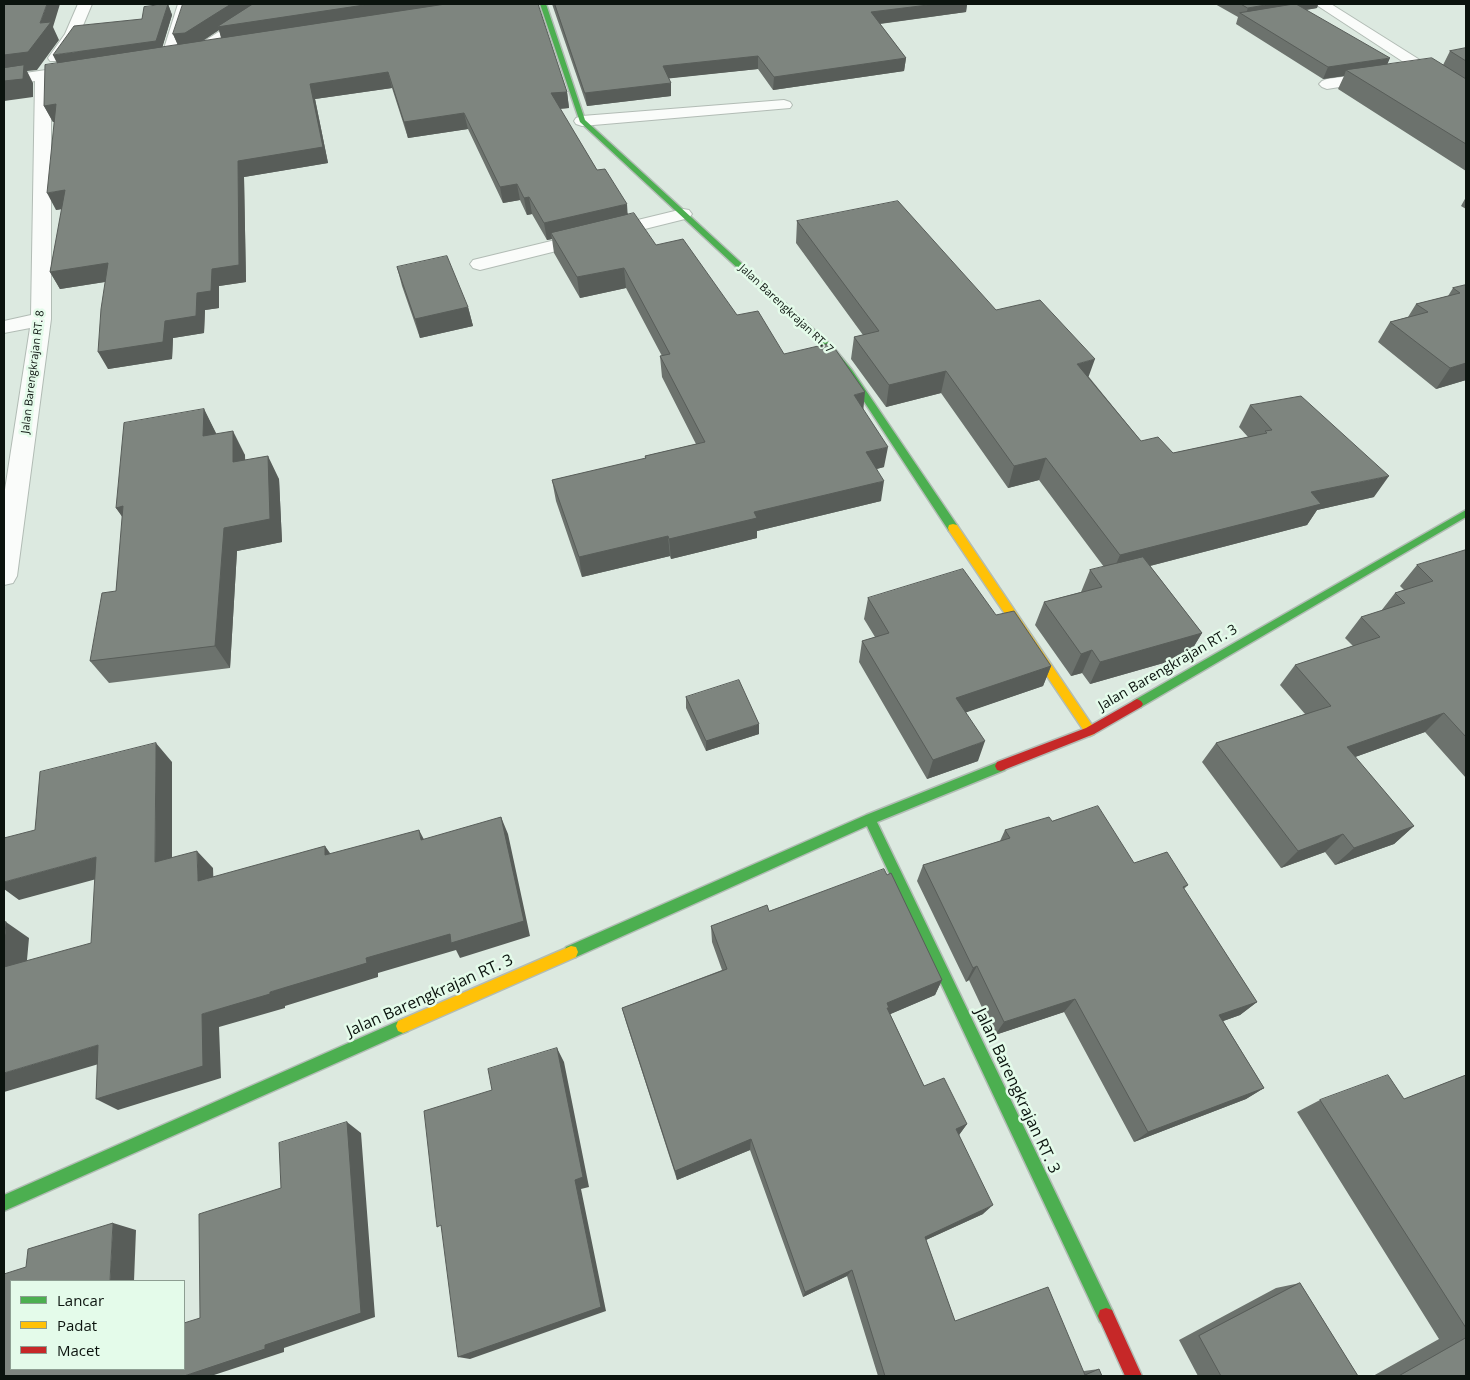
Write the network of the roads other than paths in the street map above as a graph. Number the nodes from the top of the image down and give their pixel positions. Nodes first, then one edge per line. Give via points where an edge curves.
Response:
1 (85, 4) edge
2 (185, 4) edge
3 (271, 4) edge
4 (543, 4) edge
5 (1322, 4) edge
6 (233, 48) edge
7 (194, 54) junction
8 (168, 58) junction
9 (149, 60) edge
10 (91, 69) edge
11 (1429, 70) junction
12 (43, 76) junction
13 (4, 81) edge
14 (1327, 84) dead end
15 (1466, 96) edge
16 (784, 106) dead end
17 (582, 122) junction
18 (683, 214) junction
19 (480, 264) dead end
20 (41, 320) junction
21 (4, 327) edge
22 (1466, 514) edge
23 (4, 576) edge
24 (1090, 731) junction
25 (870, 819) junction
26 (4, 1203) edge
27 (1134, 1376) edge

1 - 12 street via 72,35
2 - 8 street
3 - 7 street
4 - 17 street, Jalan Barengkrajan RT. 7
5 - 11 street
6 - 7 street
7 - 8 street
8 - 9 street
10 - 12 street
11 - 14 street
11 - 15 street
12 - 13 street
12 - 20 street, Jalan Barengkrajan RT. 8
16 - 17 street
17 - 18 street, Jalan Barengkrajan RT. 7
18 - 19 street
18 - 24 street, Jalan Barengkrajan RT. 7 via 830,349 849,372
20 - 21 street
20 - 23 street, Jalan Barengkrajan RT. 8
22 - 24 street, Jalan Barengkrajan RT. 3
24 - 25 street, Jalan Barengkrajan RT. 3
25 - 26 street, Jalan Barengkrajan RT. 3
25 - 27 street, Jalan Barengkrajan RT. 3

